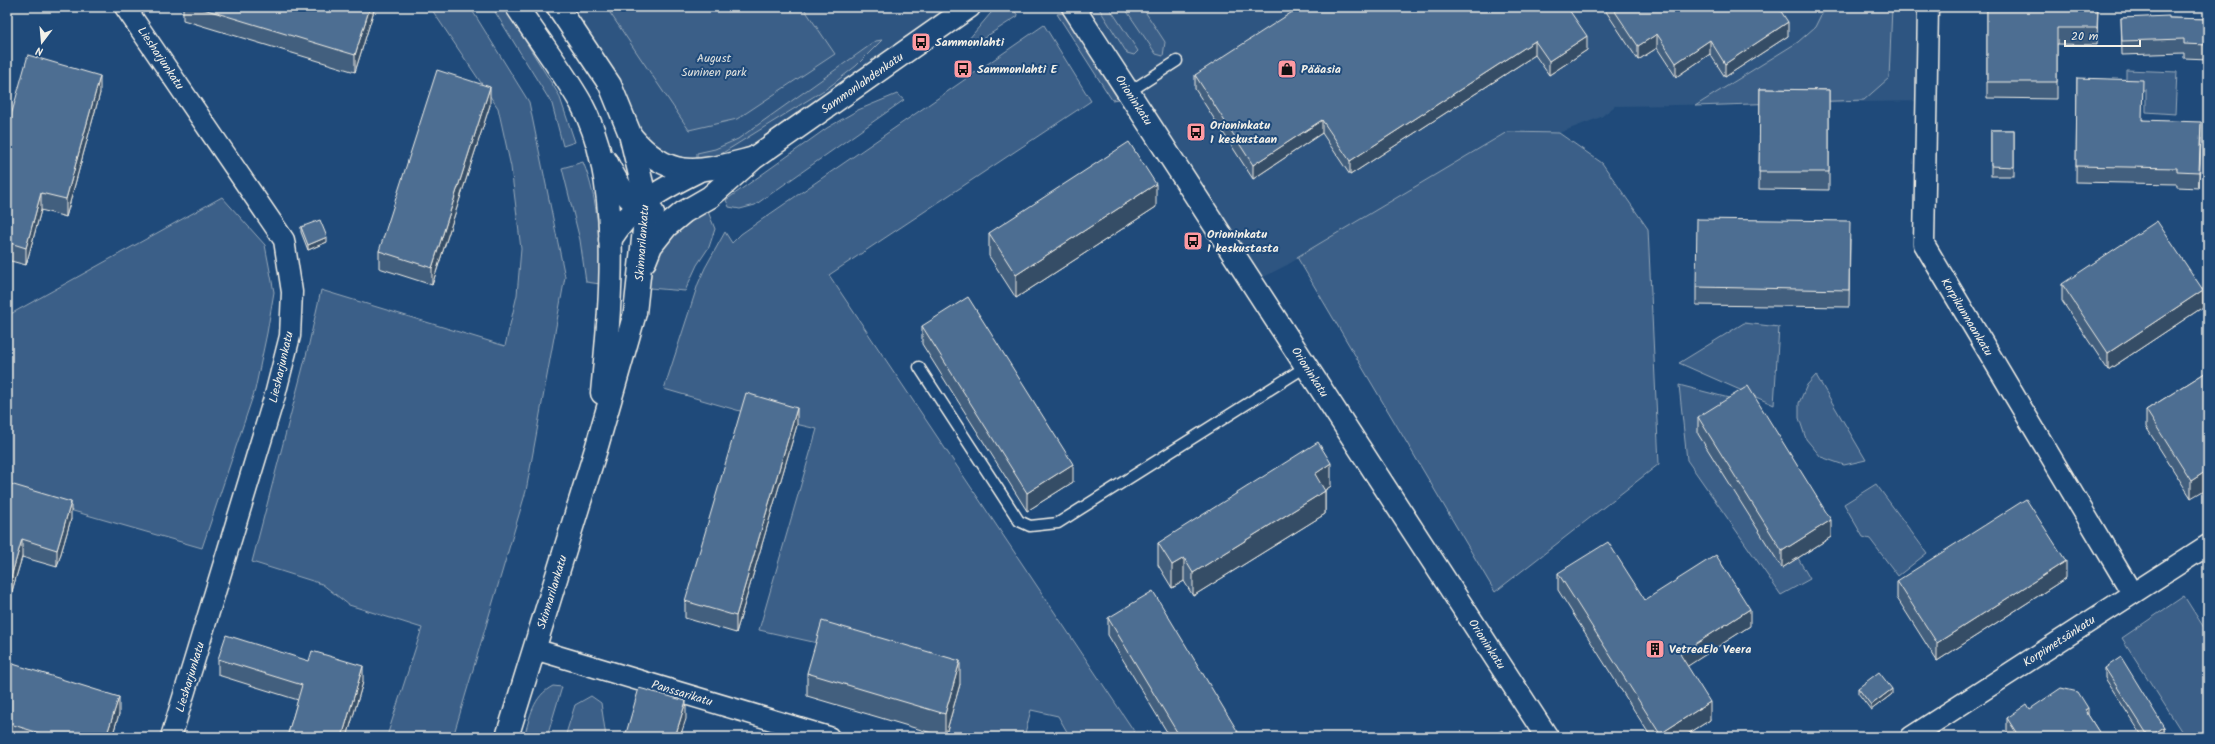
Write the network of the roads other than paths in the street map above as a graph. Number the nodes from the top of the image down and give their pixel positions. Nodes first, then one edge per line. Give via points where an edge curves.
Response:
1 (126, 7) edge
2 (517, 7) edge
3 (558, 7) edge
4 (969, 7) edge
5 (1073, 7) edge
6 (1928, 7) edge
7 (1177, 61) dead end
8 (1129, 92) junction
9 (630, 134) junction
10 (599, 148) junction
11 (754, 158) junction
12 (696, 172) junction
13 (643, 206) junction
14 (684, 212) junction
15 (610, 240) junction
16 (640, 273) junction
17 (1306, 366) junction
18 (919, 367) dead end
19 (597, 446) junction
20 (2208, 545) edge
21 (2132, 593) junction
22 (534, 649) junction
23 (172, 737) edge
24 (507, 737) edge
25 (829, 737) edge
26 (1548, 737) edge
27 (1911, 737) edge

1 - 23 street, Liesharjunkatu via 284,240 292,292 290,336 275,395
2 - 10 main road, Skinnarilankatu via 581,104
3 - 9 main road, Skinnarilankatu via 610,85
4 - 11 main road, Sammonlahdenkatu
5 - 8 main road, Orioninkatu
6 - 21 street, Korpikunnaankatu via 1924,244
7 - 8 lane
8 - 17 main road, Orioninkatu
9 - 12 main road, Sammonlahdenkatu via 645,152 662,164
9 - 13 main road, Skinnarilankatu
10 - 13 main road via 615,178
10 - 15 main road, Skinnarilankatu via 610,220
11 - 12 main road, Sammonlahdenkatu
11 - 14 main road, Sammonlahdenkatu via 710,197
12 - 13 main road, Sammonlahdenkatu
13 - 14 main road, Sammonlahdenkatu via 663,215
13 - 15 main road, Sammonlahdenkatu via 618,226
13 - 16 main road, Skinnarilankatu
14 - 16 main road, Sammonlahdenkatu via 667,226 652,246
15 - 19 main road, Skinnarilankatu via 610,311
16 - 19 main road, Skinnarilankatu via 635,314
17 - 18 lane via 1058,523 1030,526 1019,521
17 - 26 main road, Orioninkatu
19 - 22 main road, Skinnarilankatu
20 - 21 street, Korpimetsänkatu
21 - 27 street, Korpimetsänkatu
22 - 24 main road, Skinnarilankatu
22 - 25 street, Panssarikatu

